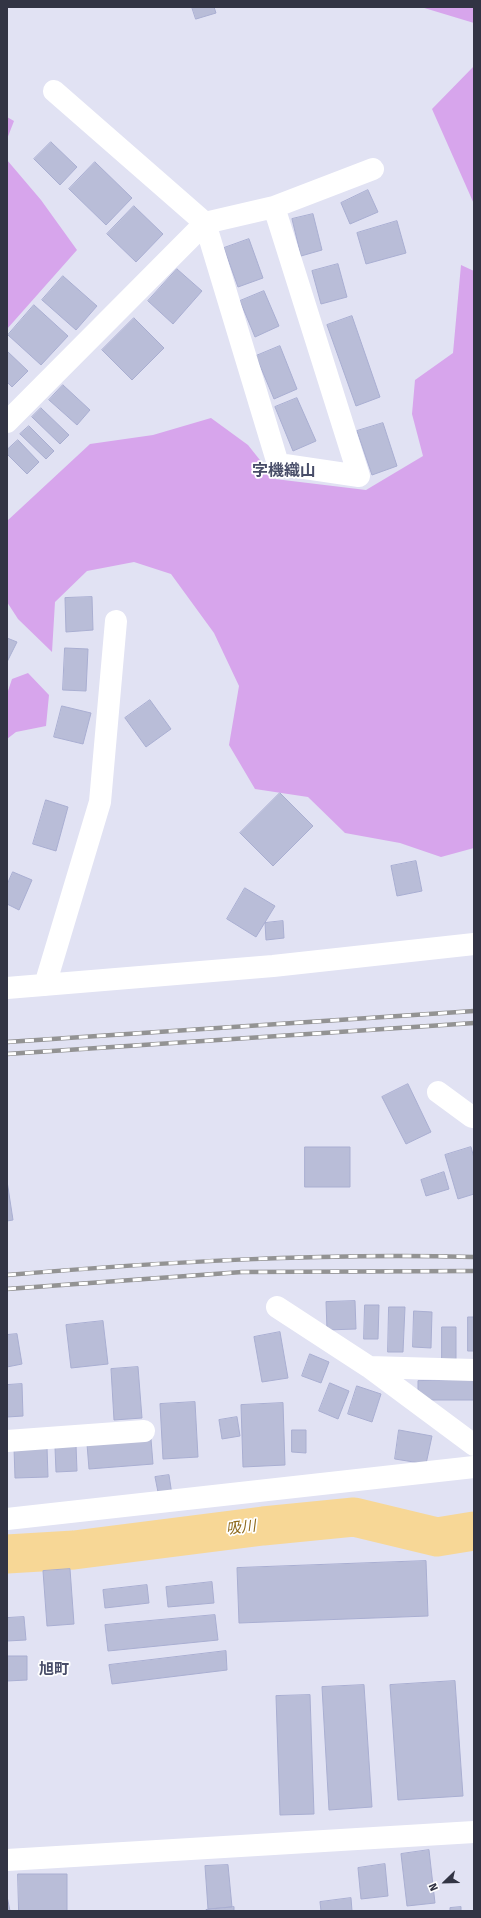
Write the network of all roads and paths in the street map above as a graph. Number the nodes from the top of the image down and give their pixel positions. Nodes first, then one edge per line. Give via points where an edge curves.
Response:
1 (54, 91) dead end
2 (374, 169) dead end
3 (274, 207) junction
4 (205, 223) junction
5 (7, 422) edge
6 (116, 621) dead end
7 (474, 944) edge
8 (45, 985) junction
9 (7, 988) edge
10 (438, 1092) dead end
11 (474, 1117) edge
12 (277, 1307) dead end
13 (369, 1366) junction
14 (474, 1370) edge
15 (144, 1431) dead end
16 (7, 1441) edge
17 (474, 1445) edge
18 (474, 1467) edge
19 (7, 1519) edge
20 (474, 1832) edge
21 (7, 1860) edge

1 - 4 street
2 - 3 street
3 - 4 street
3 - 4 street via 358,476 278,464
4 - 5 street
6 - 8 street via 100,802
7 - 8 street via 265,966
8 - 9 street
10 - 11 street
12 - 13 street
13 - 14 street
13 - 17 street
15 - 16 street
18 - 19 street
20 - 21 street

